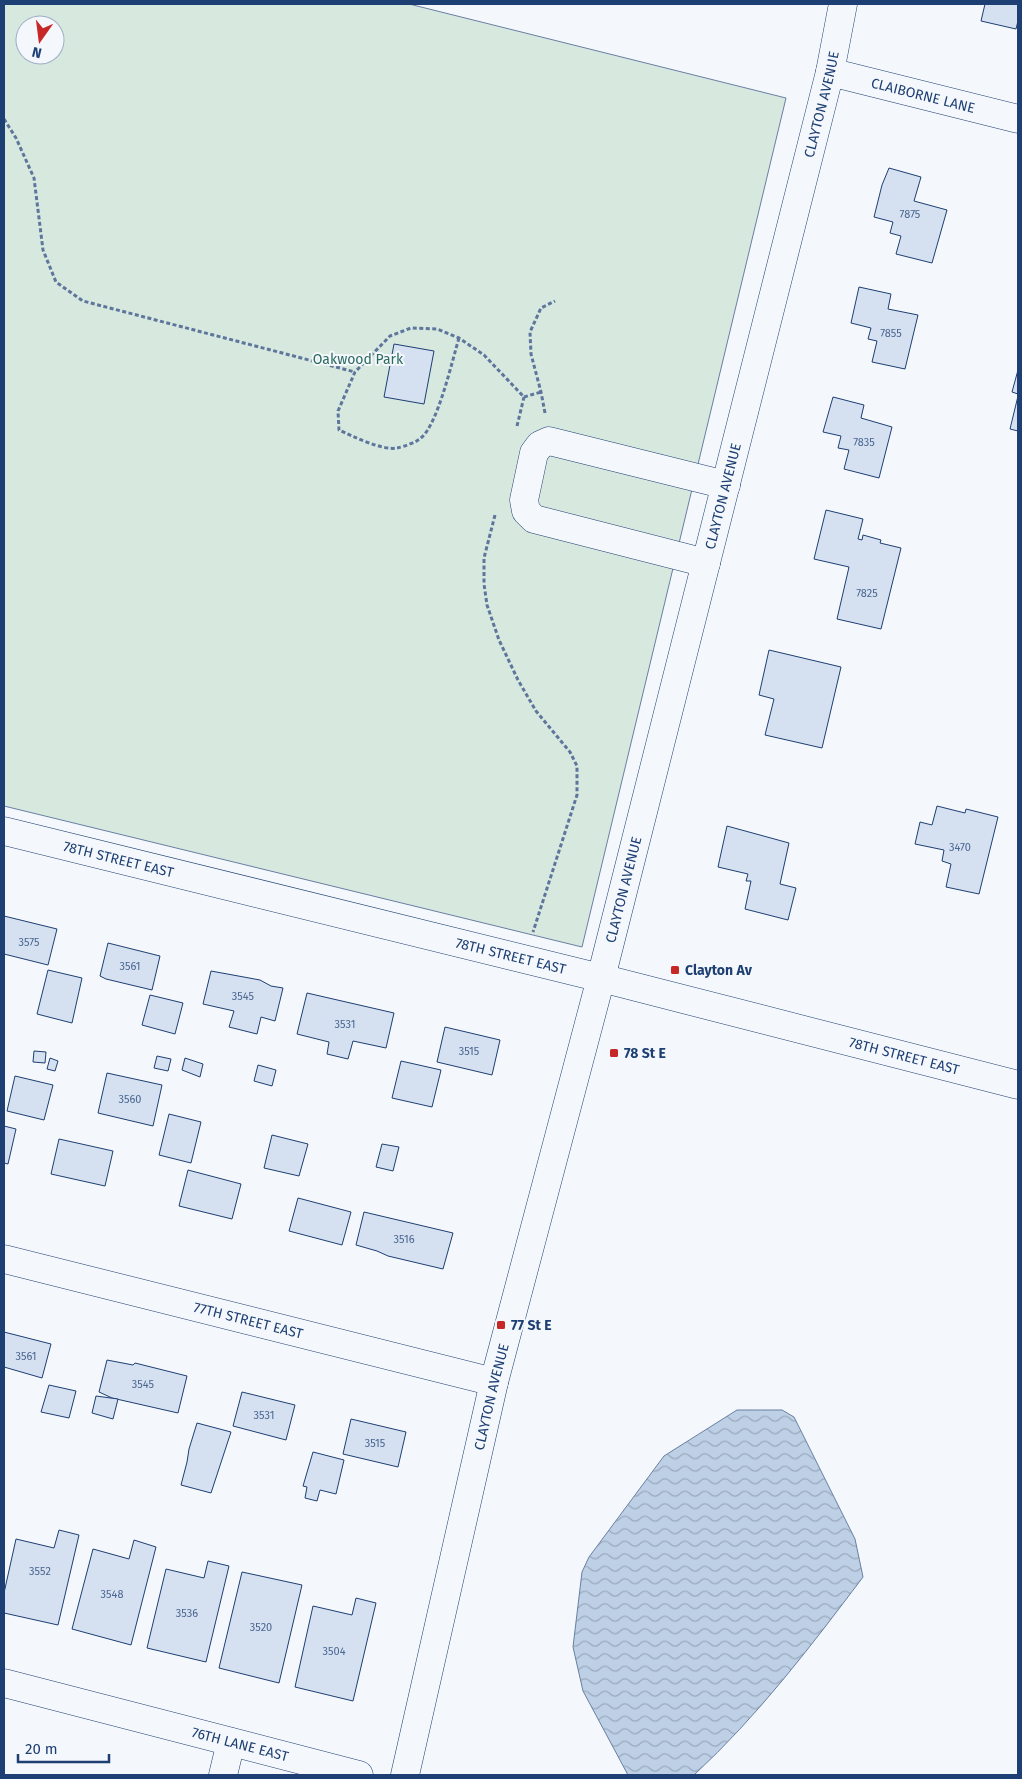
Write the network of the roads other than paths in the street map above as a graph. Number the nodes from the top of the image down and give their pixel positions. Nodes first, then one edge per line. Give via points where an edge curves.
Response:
1 (843, 4) edge
2 (830, 72) junction
3 (1018, 119) edge
4 (726, 485) junction
5 (706, 563) junction
6 (4, 831) edge
7 (601, 978) junction
8 (1018, 1085) edge
9 (4, 1259) edge
10 (494, 1382) junction
11 (4, 1683) edge
12 (231, 1742) junction
13 (223, 1775) edge
14 (359, 1775) edge
15 (405, 1775) edge

1 - 2 street, CLAYTON AVENUE
2 - 3 street, CLAIBORNE LANE
2 - 4 street, CLAYTON AVENUE
4 - 5 street, CLAYTON AVENUE
4 - 5 street via 549,441 534,453 524,500 526,511 534,519
5 - 7 street, CLAYTON AVENUE
6 - 7 street, 78TH STREET EAST
7 - 8 street, 78TH STREET EAST
7 - 10 street, CLAYTON AVENUE
9 - 10 street, 77TH STREET EAST
10 - 15 street, CLAYTON AVENUE
11 - 12 street, 76TH LANE EAST
12 - 13 street
12 - 14 street, 76TH LANE EAST

